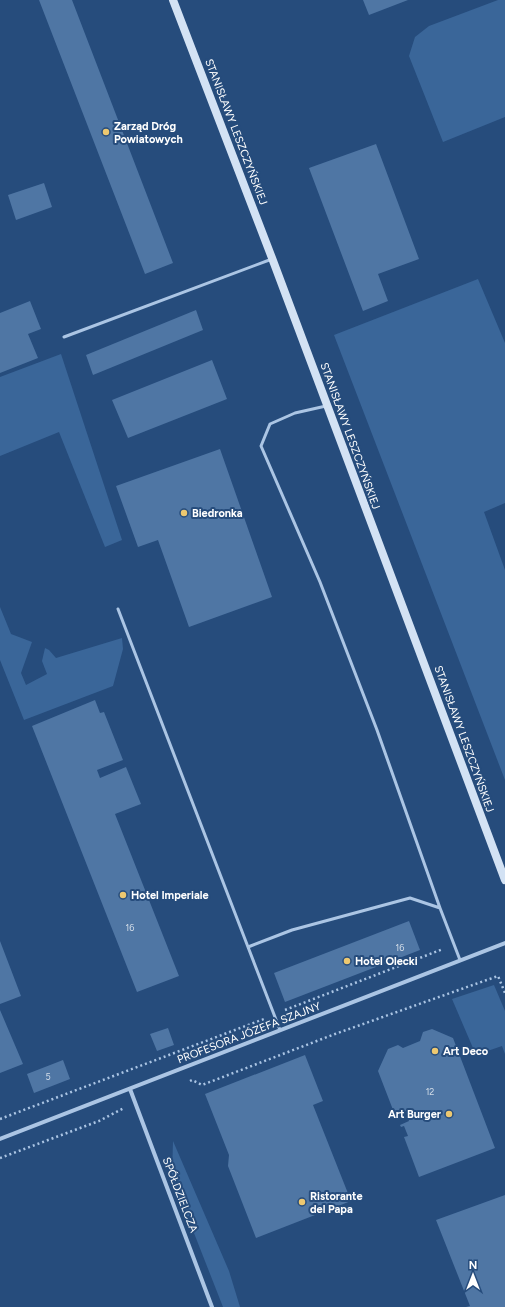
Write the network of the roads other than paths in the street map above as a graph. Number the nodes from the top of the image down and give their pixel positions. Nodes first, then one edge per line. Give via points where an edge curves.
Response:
1 (173, 0) edge
2 (272, 258) junction
3 (64, 337) dead end
4 (327, 405) junction
5 (118, 609) dead end
6 (505, 880) edge
7 (440, 908) junction
8 (505, 943) edge
9 (248, 947) junction
10 (460, 960) junction
11 (280, 1030) junction
12 (130, 1088) junction
13 (0, 1139) edge
14 (212, 1307) edge

1 - 2 street, STANISŁAWY LESZCZYŃSKIEJ
2 - 3 lane
2 - 4 street, STANISŁAWY LESZCZYŃSKIEJ
4 - 6 street, STANISŁAWY LESZCZYŃSKIEJ
4 - 7 lane via 295,413 270,424 261,446 320,582 377,730
5 - 9 lane
7 - 9 lane via 410,898 292,930
7 - 10 lane
8 - 10 street, PROFESORA JÓZEFA SZAJNY
9 - 11 lane
10 - 11 street, PROFESORA JÓZEFA SZAJNY
11 - 12 street, PROFESORA JÓZEFA SZAJNY
12 - 13 street, PROFESORA JÓZEFA SZAJNY
12 - 14 street, SPÓŁDZIELCZA

